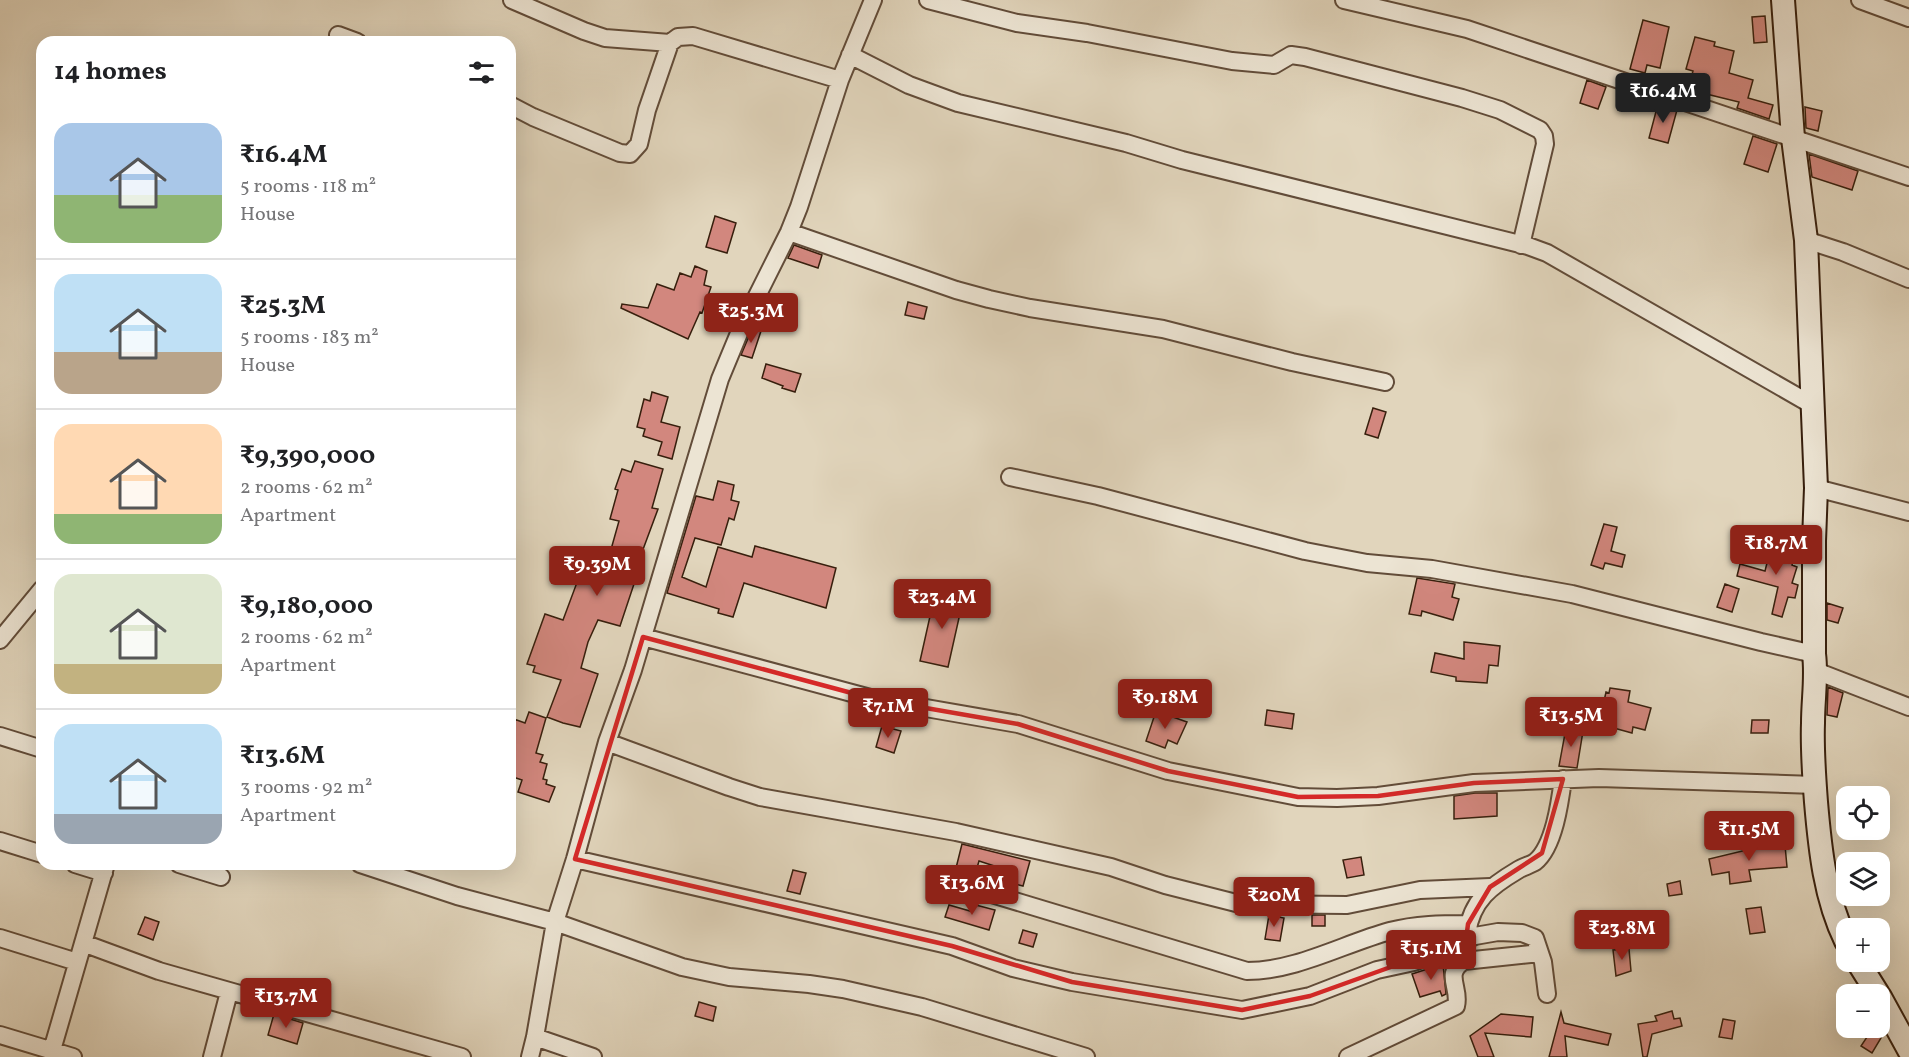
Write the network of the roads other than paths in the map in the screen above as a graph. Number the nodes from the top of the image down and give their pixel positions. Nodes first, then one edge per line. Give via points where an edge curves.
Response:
1 (512, 0) edge
2 (873, 0) edge
3 (928, 0) edge
4 (1344, 0) edge
5 (1783, 0) edge
6 (1860, 0) edge
7 (1909, 18) edge
8 (670, 43) junction
9 (850, 54) junction
10 (840, 80) junction
11 (516, 108) edge
12 (1793, 138) junction
13 (1909, 177) edge
14 (789, 232) junction
15 (1806, 240) junction
16 (1521, 244) junction
17 (1909, 279) edge
18 (1385, 382) dead end
19 (1814, 406) junction
20 (1010, 477) dead end
21 (1816, 488) junction
22 (1909, 512) edge
23 (36, 596) edge
24 (643, 637) junction
25 (0, 640) edge
26 (1815, 662) junction
27 (1909, 707) edge
28 (0, 736) edge
29 (607, 742) junction
30 (36, 747) edge
31 (1563, 779) junction
32 (1815, 785) junction
33 (0, 841) edge
34 (36, 852) edge
35 (575, 860) junction
36 (104, 870) edge
37 (198, 870) edge
38 (378, 870) edge
39 (221, 877) dead end
40 (1490, 887) junction
41 (975, 889) dead end
42 (1837, 918) edge
43 (555, 922) junction
44 (1467, 932) junction
45 (0, 938) edge
46 (83, 943) junction
47 (1540, 953) junction
48 (77, 962) junction
49 (229, 992) junction
50 (1547, 994) dead end
51 (1890, 1008) edge
52 (1890, 1016) edge
53 (1909, 1023) edge
54 (0, 1035) edge
55 (535, 1037) junction
56 (1909, 1050) edge
57 (51, 1054) edge
58 (73, 1057) edge
59 (212, 1057) edge
60 (462, 1057) edge
61 (530, 1057) edge
62 (593, 1057) edge
63 (1086, 1057) edge
64 (1348, 1057) edge

1 - 8 street via 605,38
2 - 9 street
3 - 16 street via 1017,23 1232,61 1274,65 1291,55 1305,57 1500,110 1545,136
4 - 12 street via 1467,30
5 - 12 street
6 - 7 street
8 - 10 street via 678,37 693,36
8 - 11 street via 646,110 639,144 630,154
9 - 10 street
9 - 16 street via 909,85 958,104
10 - 14 street
12 - 13 street
12 - 15 street
14 - 18 street via 989,299 1163,329
14 - 24 street via 727,359
15 - 17 street
15 - 19 street
16 - 19 street via 1556,258
19 - 21 street
20 - 26 street via 1305,551 1572,594 1761,642
21 - 22 street
21 - 26 street
23 - 25 street
24 - 29 street
24 - 31 street via 874,699 1018,724 1168,771 1298,797 1378,796 1474,783
26 - 27 street
26 - 32 street
28 - 30 street
29 - 35 street
29 - 40 street via 760,797 968,835 1111,867 1240,904 1347,904 1420,890
31 - 32 street
31 - 40 street via 1551,835 1542,853 1535,862
32 - 42 street via 1820,848
33 - 34 street
35 - 43 street
35 - 44 street via 952,946 1013,968 1072,982 1242,1010 1310,996 1377,970 1414,962
36 - 46 street
37 - 39 street
38 - 43 street
40 - 44 street via 1480,899
41 - 44 street via 1247,971 1279,968 1391,930 1430,923
43 - 55 street
43 - 63 street via 704,973 843,989 922,1007
44 - 47 street via 1521,933 1535,938
45 - 48 street
46 - 48 street
46 - 49 street
47 - 50 street
47 - 64 street via 1456,966 1456,1006
48 - 57 street
49 - 59 street
49 - 60 street
51 - 53 street
52 - 56 street
54 - 57 street
55 - 61 street
55 - 62 street
57 - 58 street

